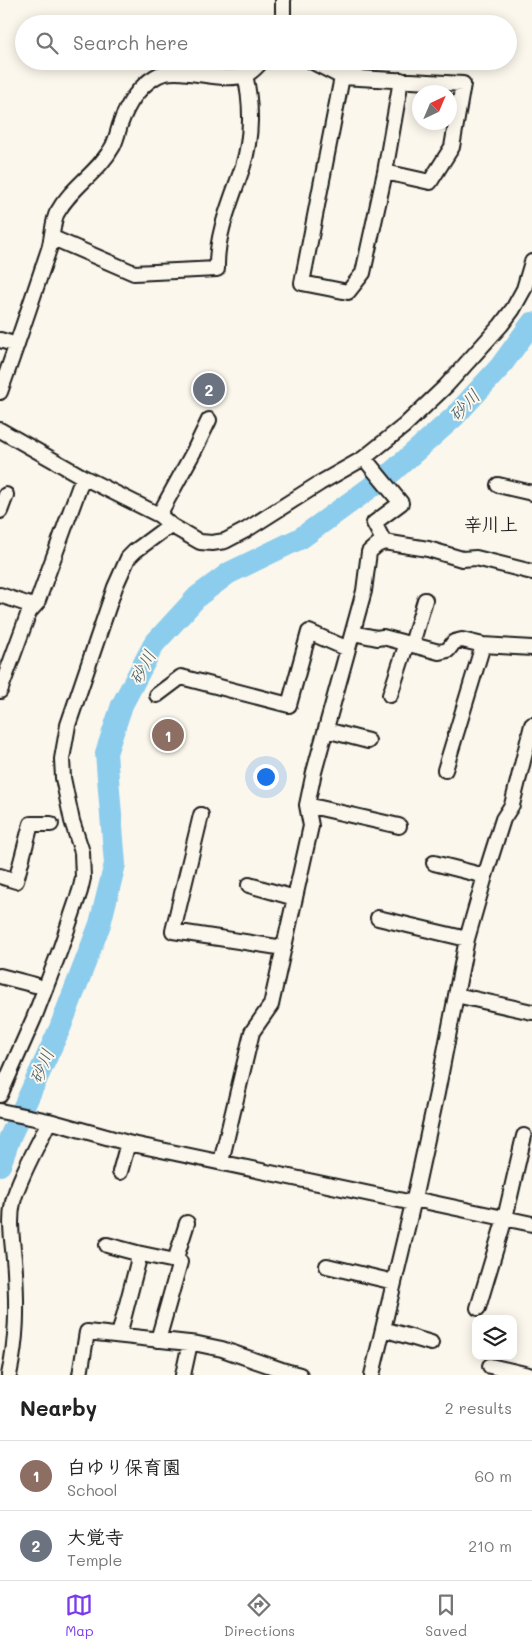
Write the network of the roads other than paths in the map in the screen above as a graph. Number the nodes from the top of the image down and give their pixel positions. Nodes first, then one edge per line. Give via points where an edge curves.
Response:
1 (251, 70) edge
2 (328, 70) edge
3 (245, 75) junction
4 (342, 77) junction
5 (401, 80) junction
6 (385, 172) junction
7 (53, 238) junction
8 (532, 262) edge
9 (0, 340) edge
10 (18, 345) junction
11 (0, 392) edge
12 (209, 420) dead end
13 (0, 430) edge
14 (364, 458) junction
15 (83, 477) junction
16 (498, 485) dead end
17 (532, 493) edge
18 (6, 495) dead end
19 (0, 511) edge
20 (159, 515) junction
21 (172, 526) junction
22 (384, 542) junction
23 (532, 572) edge
24 (0, 595) edge
25 (425, 600) dead end
26 (33, 606) junction
27 (353, 633) junction
28 (409, 644) junction
29 (483, 644) junction
30 (532, 648) edge
31 (348, 649) junction
32 (0, 691) edge
33 (157, 695) dead end
34 (390, 695) dead end
35 (532, 725) edge
36 (326, 730) junction
37 (368, 741) dead end
38 (445, 770) dead end
39 (307, 805) junction
40 (201, 815) dead end
41 (51, 824) dead end
42 (399, 826) dead end
43 (434, 863) dead end
44 (0, 876) edge
45 (485, 876) junction
46 (249, 885) dead end
47 (295, 898) junction
48 (378, 918) dead end
49 (467, 939) junction
50 (284, 948) junction
51 (0, 976) edge
52 (35, 985) dead end
53 (456, 995) junction
54 (532, 1012) edge
55 (0, 1095) edge
56 (0, 1111) edge
57 (46, 1121) junction
58 (524, 1136) dead end
59 (128, 1143) junction
60 (222, 1162) junction
61 (120, 1172) dead end
62 (413, 1201) junction
63 (505, 1218) junction
64 (187, 1223) dead end
65 (532, 1224) edge
66 (107, 1244) dead end
67 (137, 1252) junction
68 (175, 1261) junction
69 (327, 1266) dead end
70 (394, 1282) junction
71 (478, 1308) dead end
72 (382, 1330) junction
73 (119, 1335) junction
74 (158, 1340) junction
75 (190, 1343) junction
76 (432, 1343) dead end
77 (490, 1366) dead end
78 (9, 1375) edge
79 (80, 1375) edge
80 (183, 1375) edge
81 (300, 1375) edge
82 (372, 1375) edge
83 (529, 1375) edge

1 - 3 street
2 - 4 street
3 - 7 street via 216,77 177,72 158,75 143,85 130,101 113,146 98,168 56,214
3 - 7 street via 250,111 247,149 226,213 217,269 134,273
4 - 5 street
4 - 6 street via 302,283 348,292 363,272
5 - 6 street
5 - 6 street via 463,84 452,147 430,182
7 - 10 street
8 - 14 street via 520,296 484,345 404,426
9 - 10 street
10 - 11 street
12 - 20 street
13 - 15 street
14 - 21 street via 225,541 200,542
14 - 22 street via 401,503 374,523
15 - 20 street
15 - 26 street via 37,604
16 - 17 street
18 - 19 street
20 - 21 street
21 - 55 street via 128,558 68,726 62,759 63,778 82,852 83,878 41,1001
22 - 23 street via 428,549 462,559 476,558
22 - 27 street via 369,552 364,591
24 - 26 street
25 - 28 street
26 - 32 street
27 - 28 street
27 - 31 street
28 - 29 street via 439,652 462,640
28 - 34 street
29 - 30 street
29 - 38 street
31 - 33 street via 309,632 289,705 181,677
31 - 36 street
35 - 45 street via 512,805 503,819
36 - 37 street
36 - 39 street
39 - 42 street
39 - 47 street via 311,826
40 - 50 street via 173,931
41 - 44 street via 31,824 16,881
43 - 45 street
45 - 49 street
46 - 47 street
47 - 50 street
48 - 49 street
49 - 53 street
50 - 60 street via 271,1005 252,1032
51 - 52 street
53 - 54 street
53 - 62 street
56 - 57 street
57 - 59 street
57 - 78 street via 13,1203 17,1327
58 - 63 street
59 - 60 street
59 - 61 street
60 - 62 street
62 - 63 street
62 - 70 street
63 - 65 street
63 - 71 street
64 - 68 street
66 - 67 street
67 - 68 street
67 - 73 street via 138,1262
68 - 74 street via 180,1262
69 - 70 street
70 - 72 street
72 - 76 street
72 - 82 street
73 - 74 street
73 - 79 street via 87,1332
74 - 75 street
75 - 80 street
75 - 81 street via 222,1349
77 - 83 street

